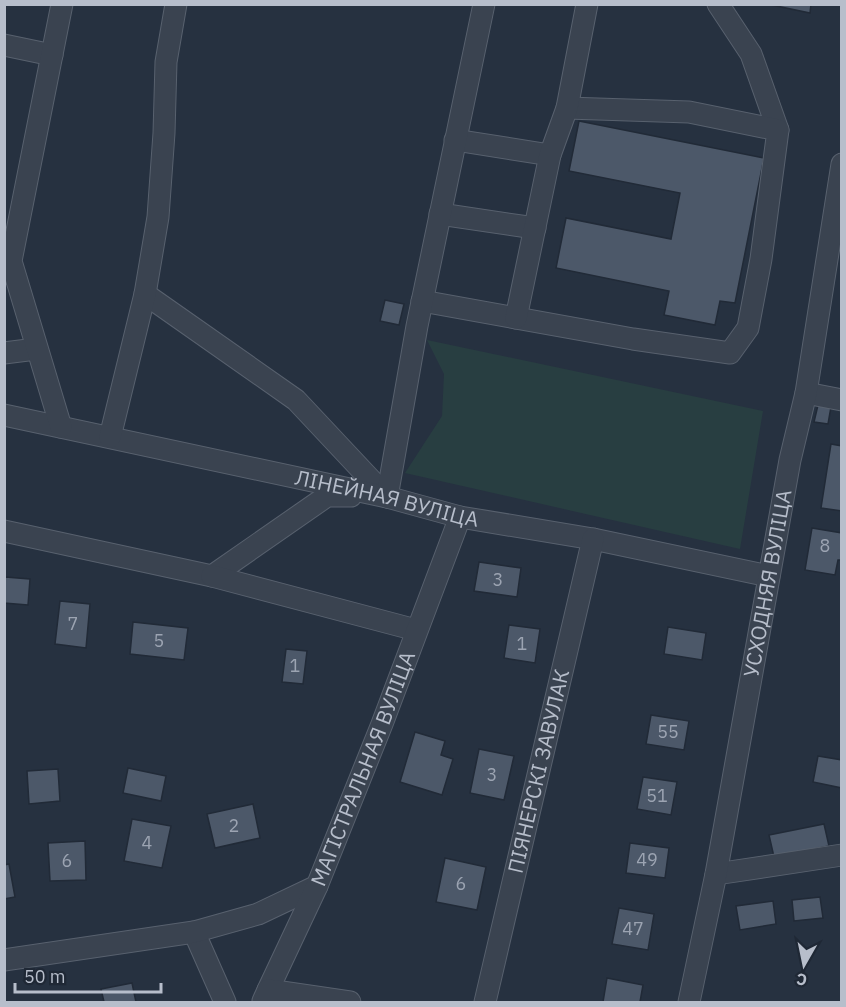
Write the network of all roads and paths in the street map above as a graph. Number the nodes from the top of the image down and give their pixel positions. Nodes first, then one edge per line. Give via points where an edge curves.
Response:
1 (62, 4) edge
2 (176, 4) edge
3 (484, 4) edge
4 (587, 4) edge
5 (718, 4) edge
6 (4, 45) edge
7 (52, 55) junction
8 (567, 108) junction
9 (778, 130) junction
10 (455, 140) junction
11 (550, 155) junction
12 (842, 164) edge
13 (440, 214) junction
14 (535, 228) junction
15 (834, 266) edge
16 (145, 294) junction
17 (422, 301) junction
18 (516, 318) junction
19 (36, 349) junction
20 (4, 353) edge
21 (806, 393) junction
22 (842, 400) edge
23 (4, 415) edge
24 (61, 428) junction
25 (110, 436) junction
26 (387, 497) junction
27 (460, 517) junction
28 (4, 531) edge
29 (594, 540) junction
30 (212, 576) junction
31 (770, 576) junction
32 (416, 630) junction
33 (842, 855) edge
34 (716, 874) junction
35 (317, 886) junction
36 (194, 932) junction
37 (4, 960) edge
38 (265, 996) edge
39 (225, 1002) edge
40 (350, 1002) edge
41 (485, 1002) edge
42 (689, 1002) edge

1 - 7 street
2 - 16 street via 166,62 158,217
3 - 10 street
4 - 8 street
5 - 9 street via 751,54
6 - 7 street
7 - 19 street via 11,261
8 - 9 street via 689,112
8 - 11 street
9 - 18 street via 748,328 730,352
10 - 11 street
10 - 13 street
11 - 14 street
12 - 15 street, УСХОДНЯЯ ВУЛІЦА
13 - 14 street
13 - 17 street
14 - 18 street
15 - 21 street, УСХОДНЯЯ ВУЛІЦА
16 - 25 street
16 - 26 street via 296,400
17 - 18 street
17 - 26 street
19 - 20 street
19 - 24 street
21 - 22 street
21 - 31 street, УСХОДНЯЯ ВУЛІЦА
23 - 24 street, ЛІНЕЙНАЯ ВУЛІЦА
24 - 25 street, ЛІНЕЙНАЯ ВУЛІЦА
25 - 26 street, ЛІНЕЙНАЯ ВУЛІЦА
26 - 27 street, ЛІНЕЙНАЯ ВУЛІЦА
26 - 30 street via 327,496
27 - 29 street, ЛІНЕЙНАЯ ВУЛІЦА
27 - 32 street, МАГІСТРАЛЬНАЯ ВУЛІЦА
28 - 30 street
29 - 31 street, ЛІНЕЙНАЯ ВУЛІЦА
29 - 41 street, ПІЯНЕРСКІ ЗАВУЛАК
30 - 32 street
31 - 34 street, УСХОДНЯЯ ВУЛІЦА
32 - 35 street, МАГІСТРАЛЬНАЯ ВУЛІЦА
33 - 34 street
34 - 42 street, УСХОДНЯЯ ВУЛІЦА
35 - 36 street, МАГІСТРАЛЬНАЯ ВУЛІЦА via 258,914
35 - 38 street
36 - 37 street, МАГІСТРАЛЬНАЯ ВУЛІЦА
36 - 39 street
38 - 40 street

